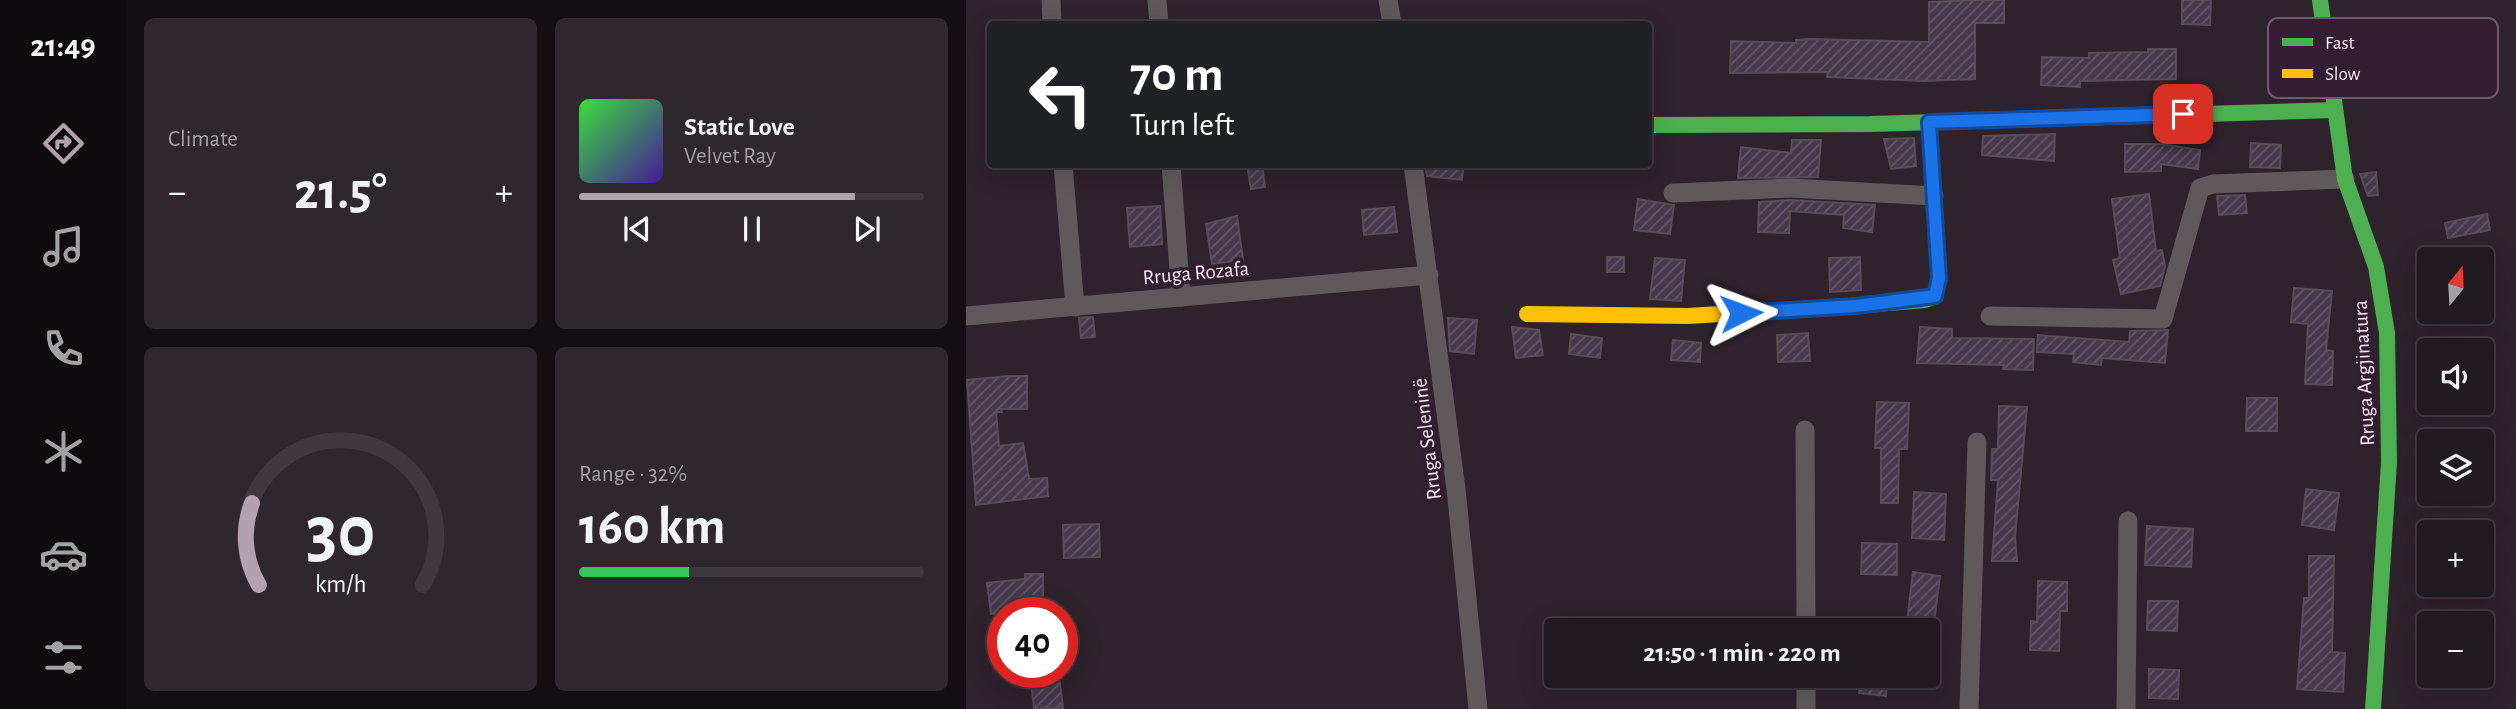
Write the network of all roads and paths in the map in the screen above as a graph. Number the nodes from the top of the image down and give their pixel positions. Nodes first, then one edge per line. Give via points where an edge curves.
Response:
1 (1051, 0) edge
2 (1157, 0) edge
3 (1388, 0) edge
4 (2320, 0) edge
5 (2322, 18) edge
6 (1052, 21) edge
7 (1159, 21) edge
8 (1392, 21) edge
9 (2333, 98) edge
10 (2335, 110) junction
11 (1929, 122) junction
12 (1652, 125) edge
13 (1063, 168) edge
14 (1171, 168) edge
15 (1414, 168) edge
16 (2345, 178) junction
17 (1673, 193) dead end
18 (1934, 196) junction
19 (1429, 275) junction
20 (1181, 297) junction
21 (1075, 307) junction
22 (1527, 314) dead end
23 (966, 316) edge
24 (1990, 316) dead end
25 (1805, 430) dead end
26 (1977, 442) dead end
27 (2128, 522) dead end
28 (1806, 618) edge
29 (1807, 688) edge
30 (1478, 709) edge
31 (1806, 709) edge
32 (1969, 709) edge
33 (2126, 709) edge
34 (2373, 709) edge

1 - 6 street
2 - 7 street
3 - 8 street
4 - 5 street, Rruga Argjinatura
9 - 10 street, Rruga Argjinatura
10 - 11 street
10 - 16 street, Rruga Argjinatura
11 - 12 street
11 - 18 street
13 - 21 street
14 - 20 street
15 - 19 street, Rruga Seleninë
16 - 24 street via 2200,188 2163,320
16 - 34 street, Rruga Argjinatura via 2376,267 2386,333 2389,462
17 - 18 street via 1790,188
18 - 22 street via 1939,278 1935,296 1925,300 1652,317
19 - 20 street, Rruga Rozafa
19 - 30 street, Rruga Seleninë
20 - 21 street, Rruga Rozafa
21 - 23 street, Rruga Rozafa
25 - 28 street
26 - 32 street
27 - 33 street
29 - 31 street

